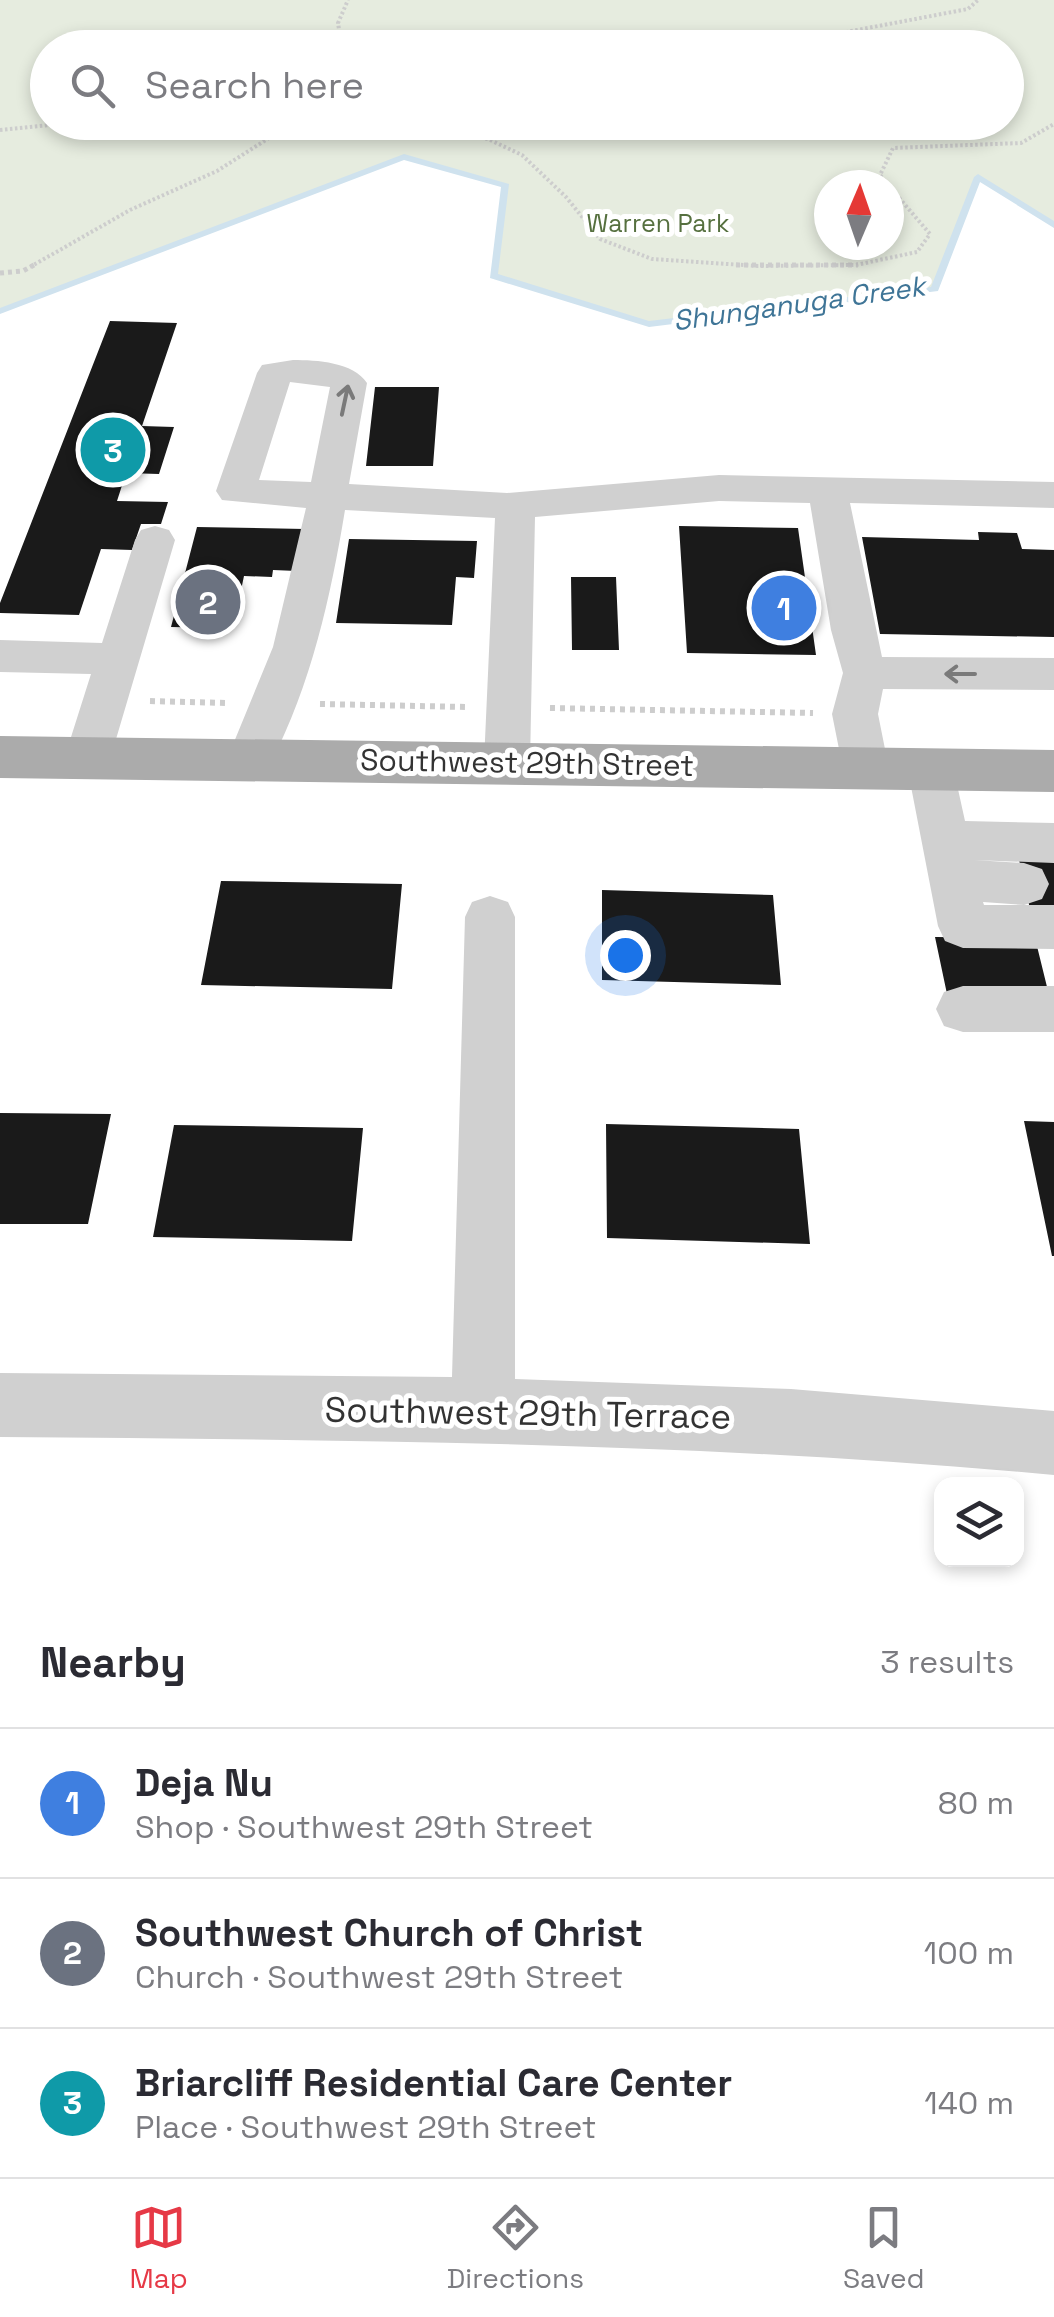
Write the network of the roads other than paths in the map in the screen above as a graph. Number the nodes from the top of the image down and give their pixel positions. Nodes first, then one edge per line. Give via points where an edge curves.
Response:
1 (828, 491) junction
2 (1054, 495) edge
3 (327, 496) junction
4 (515, 506) junction
5 (155, 540) dead end
6 (0, 656) edge
7 (120, 659) junction
8 (865, 673) junction
9 (1054, 674) edge
10 (0, 756) edge
11 (88, 756) junction
12 (250, 759) junction
13 (508, 762) junction
14 (866, 768) junction
15 (931, 771) junction
16 (1054, 771) edge
17 (1054, 843) edge
18 (949, 860) junction
19 (1024, 884) dead end
20 (490, 917) dead end
21 (1054, 928) edge
22 (963, 1009) dead end
23 (1054, 1009) edge
24 (0, 1405) edge
25 (483, 1412) junction
26 (1054, 1443) edge

1 - 2 street
1 - 4 street via 719,488
1 - 8 street
3 -> 3 street via 349,383 337,376 275,373 236,491
3 - 4 street
3 - 12 street via 300,631
4 - 13 street
5 - 7 street
6 - 7 street
7 - 11 street
9 -> 8 street
8 - 14 street via 855,714
10 - 11 main road, Southwest 29th Street
11 - 12 main road, Southwest 29th Street
12 - 13 main road, Southwest 29th Street
13 - 14 main road, Southwest 29th Street
14 - 15 main road, Southwest 29th Street
15 - 16 main road, Southwest 29th Street
15 - 18 street
17 - 18 street
18 - 19 street
18 - 21 street via 963,926
20 - 25 street
22 - 23 street
24 - 25 street, Southwest 29th Terrace
25 - 26 street, Southwest 29th Terrace via 832,1423

